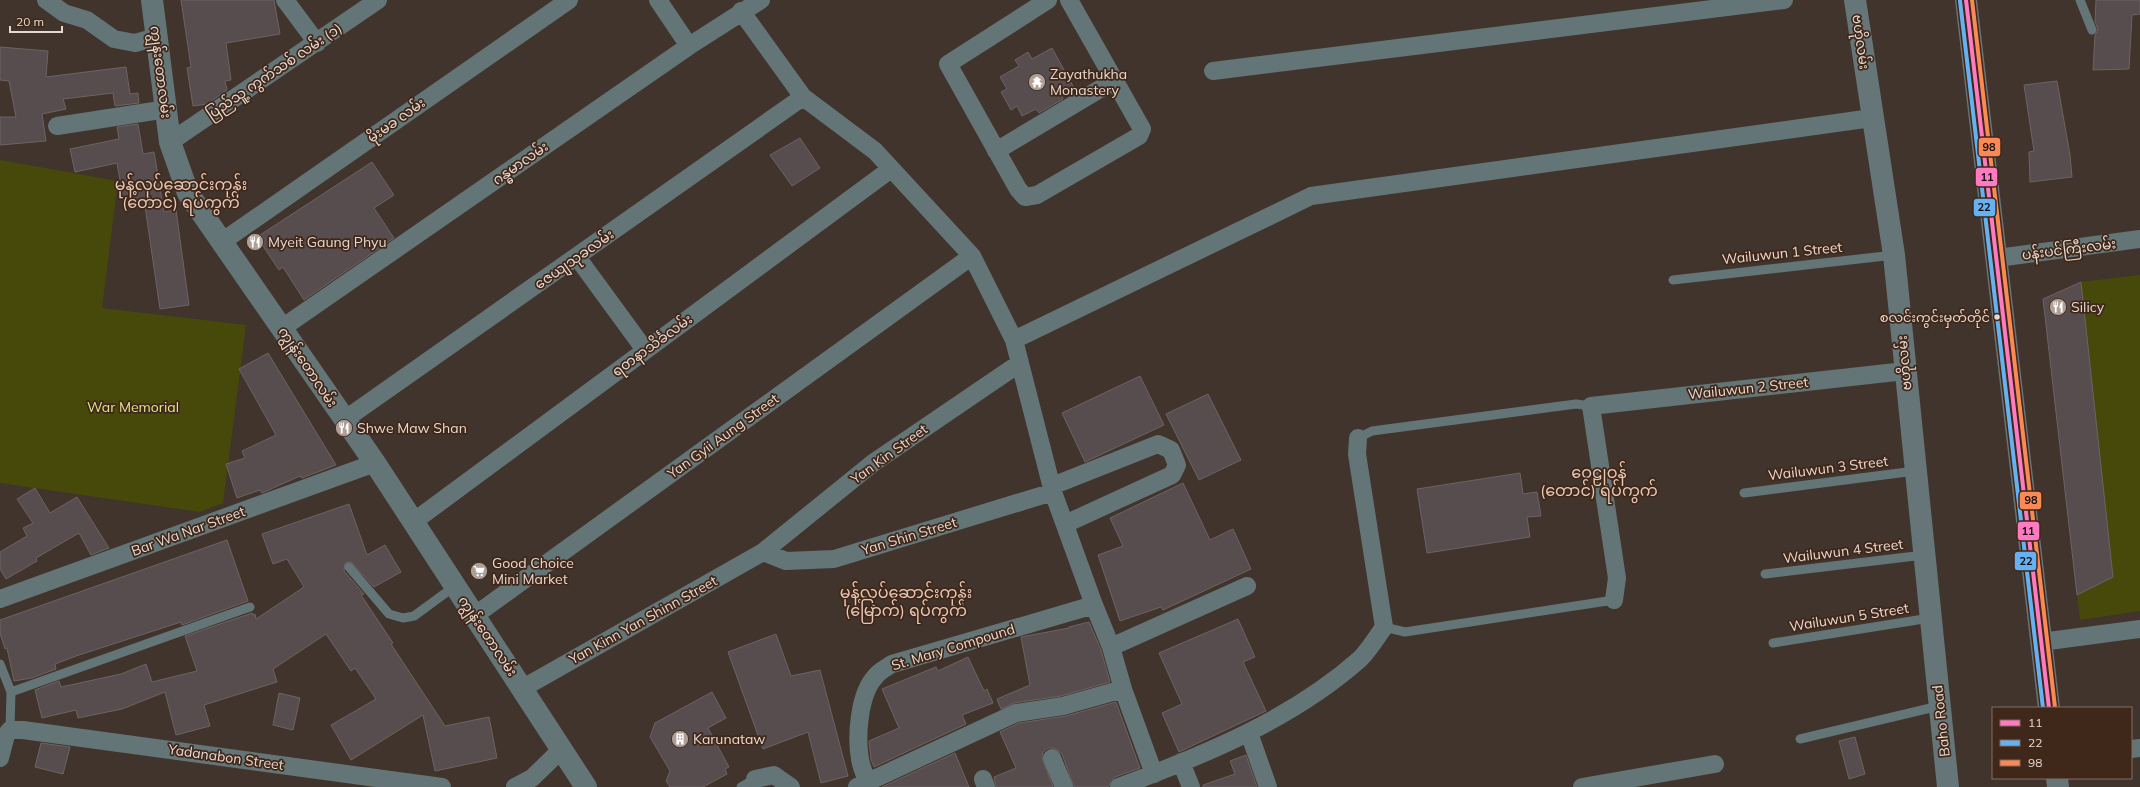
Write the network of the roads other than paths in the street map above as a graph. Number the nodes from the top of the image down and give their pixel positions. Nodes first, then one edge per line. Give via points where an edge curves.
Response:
1 (46, 0) edge
2 (152, 0) edge
3 (284, 0) edge
4 (378, 0) edge
5 (569, 0) edge
6 (658, 0) edge
7 (761, 0) edge
8 (1048, 0) edge
9 (1069, 0) edge
10 (1784, 0) edge
11 (1855, 0) edge
12 (1966, 0) edge
13 (2080, 0) edge
14 (741, 11) junction
15 (2092, 30) dead end
16 (157, 37) junction
17 (317, 43) junction
18 (689, 46) junction
19 (1213, 71) dead end
20 (1116, 80) junction
21 (803, 97) junction
22 (167, 108) junction
23 (1872, 118) junction
24 (57, 126) dead end
25 (170, 142) junction
26 (996, 151) junction
27 (891, 169) junction
28 (2140, 239) edge
29 (223, 241) junction
30 (1894, 255) junction
31 (972, 256) junction
32 (577, 257) junction
33 (1997, 258) junction
34 (1673, 280) dead end
35 (282, 328) junction
36 (1014, 340) junction
37 (645, 350) junction
38 (1020, 363) junction
39 (1905, 371) junction
40 (1591, 406) junction
41 (344, 420) junction
42 (1358, 438) joint
43 (375, 463) junction
44 (1915, 471) junction
45 (1053, 489) junction
46 (1744, 492) dead end
47 (413, 522) junction
48 (1065, 524) junction
49 (763, 552) junction
50 (1924, 556) junction
51 (349, 567) dead end
52 (1765, 574) dead end
53 (455, 586) junction
54 (1247, 586) dead end
55 (0, 600) edge
56 (1614, 600) joint
57 (1094, 605) junction
58 (250, 606) dead end
59 (474, 616) junction
60 (1930, 618) junction
61 (1384, 628) junction
62 (2140, 629) edge
63 (2041, 642) junction
64 (1773, 643) dead end
65 (1111, 647) junction
66 (1934, 655) joint
67 (0, 664) edge
68 (523, 688) junction
69 (1123, 689) junction
70 (11, 692) junction
71 (1939, 706) junction
72 (2049, 707) edge
73 (10, 730) junction
74 (1250, 733) junction
75 (1800, 739) dead end
76 (562, 749) junction
77 (0, 758) edge
78 (1052, 758) dead end
79 (1181, 762) junction
80 (1715, 764) dead end
81 (1154, 774) junction
82 (748, 783) edge
83 (862, 785) edge
84 (442, 787) edge
85 (516, 787) edge
86 (586, 787) edge
87 (790, 787) edge
88 (1064, 787) edge
89 (1119, 787) edge
90 (1191, 787) edge
91 (1268, 787) edge
92 (1582, 787) edge
93 (1948, 787) edge

1 - 16 street via 64,13 87,20 114,39 135,43
2 - 16 street, ကျွန်းတောလမ်း
3 - 17 street
4 - 17 street, ပြည်သူ့ ကွက်သစ် လမ်း (၁)
5 - 29 street, မိုးမခ လမ်း
6 - 18 street
7 - 14 street, ဂန္ဓမာလမ်း
8 - 26 street via 948,64
9 - 20 street
10 - 19 street
11 - 23 main road, ဗဟိုလမ်း
12 - 33 main road
13 - 15 lane
14 - 18 street, ဂန္ဓမာလမ်း
14 - 21 street
16 - 22 street, ကျွန်းတောလမ်း
17 - 25 street, ပြည်သူ့ ကွက်သစ် လမ်း (၁)
18 - 35 street, ဂန္ဓမာလမ်း
20 - 26 street
20 - 26 street via 1142,129 1139,136 1037,195 1025,197
21 - 27 street via 875,151
21 - 32 street, ဇေယျသုခလမ်း
22 - 24 street
22 - 25 street, ကျွန်းတောလမ်း
23 - 30 main road, ဗဟိုလမ်း
23 - 36 street via 1311,196
25 - 29 street, ကျွန်းတောလမ်း via 188,193
27 - 31 street
27 - 37 street, ရတနာသိင်္ခလမ်း
28 - 33 street, ပန်းပင်ကြီးလမ်း
29 - 35 street, ကျွန်းတောလမ်း
30 - 34 lane, Wailuwun 1 Street
30 - 39 main road, ဗဟိုလမ်း
31 - 36 street
31 - 59 street, Yan Gyii Aung Street
32 - 37 street
32 - 41 street, ဇေယျသုခလမ်း
33 - 63 main road
35 - 41 street, ကျွန်းတောလမ်း
36 - 38 street
37 - 47 street, ရတနာသိင်္ခလမ်း
38 - 45 street
38 - 49 street, Yan Kin Street via 873,464
39 - 40 street, Wailuwun 2 Street
39 - 44 main road, ဗဟိုလမ်း
40 - 42 lane via 1576,404 1372,431
40 - 56 street via 1617,578
41 - 43 street, ကျွန်းတောလမ်း
42 - 61 street via 1357,454
43 - 47 street, ကျွန်းတောလမ်း
43 - 55 street, Bar Wa Nar Street
44 - 46 lane, Wailuwun 3 Street
44 - 50 main road, ဗဟိုလမ်း
45 - 48 street
45 - 48 street, Yan Shin Street via 1158,444 1171,450 1177,465 1172,475
45 - 49 street, Yan Shin Street via 834,559 786,561
47 - 53 street, ကျွန်းတောလမ်း
48 - 57 street
49 - 68 street, Yan Kinn Yan Shinn Street
50 - 52 lane, Wailuwun 4 Street
50 - 60 main road, ဗဟိုလမ်း
51 - 53 lane via 390,614 403,618 414,616
53 - 59 street, ကျွန်းတောလမ်း
54 - 65 street
56 - 61 lane via 1405,632
57 - 65 street
57 - 83 street, St. Mary Compound via 892,664 875,676 867,688 862,705
58 - 70 lane
59 - 68 street, ကျွန်းတောလမ်း
60 - 64 lane, Wailuwun 5 Street
60 - 66 main road, ဗဟိုလမ်း
61 - 74 street via 1361,658 1315,692
62 - 63 street
63 - 72 main road
65 - 69 street
66 - 71 main road, Baho Road
67 - 70 lane
68 - 76 street, ကျွန်းတောလမ်း
69 - 81 street
69 - 83 street via 1063,706 1016,713
70 - 73 lane
71 - 75 lane
71 - 93 main road, Baho Road
73 - 77 street via 6,735
73 - 84 street, Yadanabon Street
74 - 79 street
74 - 91 street
76 - 85 street via 532,778
76 - 86 street, ကျွန်းတောလမ်း
78 - 88 street
79 - 81 street
79 - 90 street
80 - 92 street
81 - 89 street
82 - 87 street via 774,775

